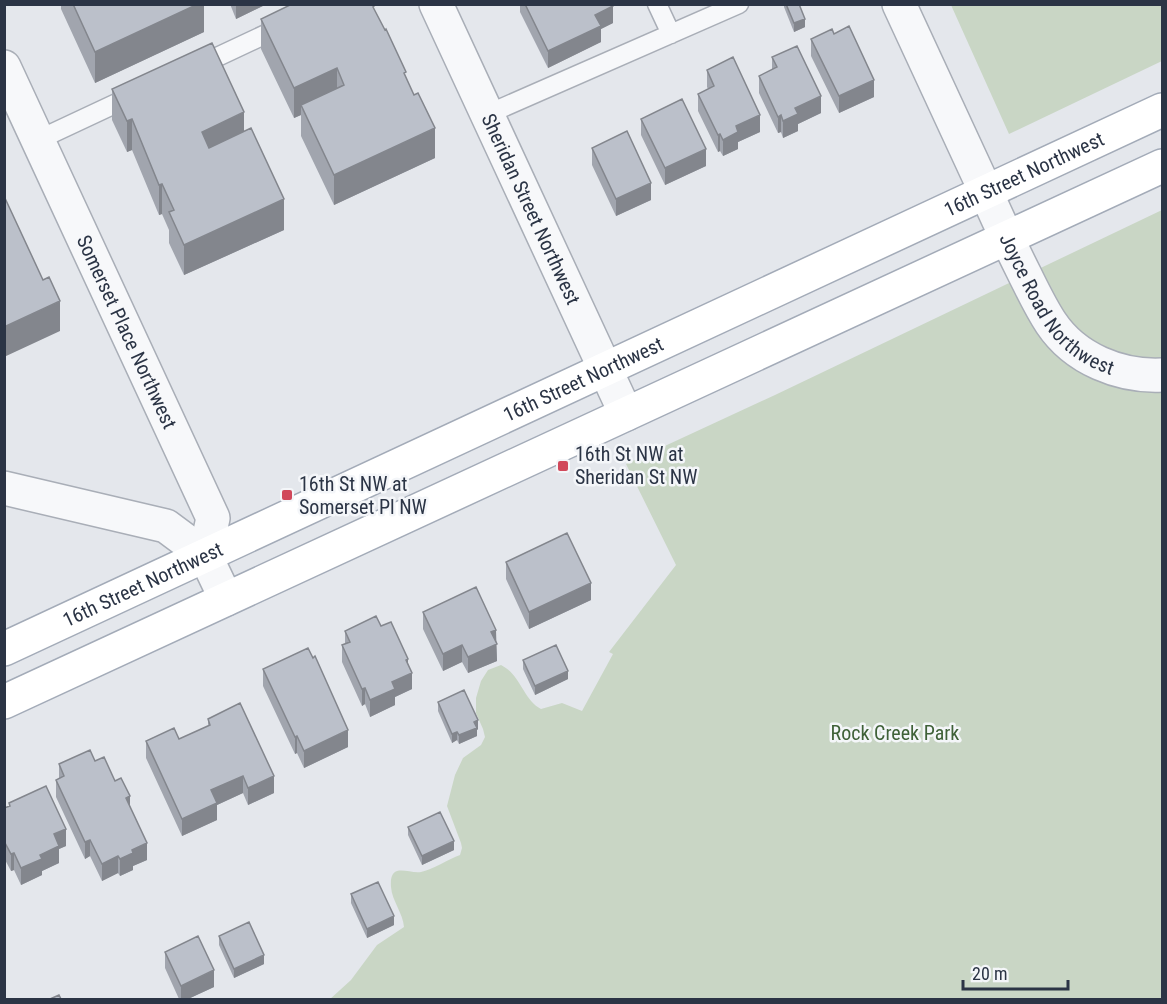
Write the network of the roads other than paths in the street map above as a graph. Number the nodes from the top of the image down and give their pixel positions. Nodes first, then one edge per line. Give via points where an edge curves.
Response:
1 (330, 4) edge
2 (436, 4) edge
3 (657, 4) edge
4 (739, 4) edge
5 (899, 4) edge
6 (671, 34) junction
7 (4, 67) edge
8 (181, 74) edge
9 (149, 88) edge
10 (1162, 110) edge
11 (488, 114) junction
12 (38, 140) junction
13 (1162, 166) edge
14 (986, 192) junction
15 (1007, 238) junction
16 (605, 369) junction
17 (1162, 375) edge
18 (626, 414) junction
19 (4, 488) edge
20 (205, 555) junction
21 (226, 599) junction
22 (4, 649) edge
23 (4, 702) edge

1 - 8 lane
2 - 11 street, Sheridan Street Northwest
3 - 6 lane
4 - 6 lane
5 - 14 street, Joyce Road Northwest
6 - 11 lane
7 - 12 street, Somerset Place Northwest
9 - 12 lane
10 - 14 main road, 16th Street Northwest
11 - 16 street, Sheridan Street Northwest
12 - 20 street, Somerset Place Northwest via 213,518
13 - 15 main road
14 - 15 street, Joyce Road Northwest
14 - 16 main road, 16th Street Northwest
15 - 17 street, Joyce Road Northwest via 1046,315 1068,342 1117,370
15 - 18 main road
16 - 18 street, Sheridan Street Northwest
16 - 20 main road, 16th Street Northwest
18 - 21 main road
19 - 20 street via 166,526
20 - 21 street
20 - 22 main road, 16th Street Northwest
21 - 23 main road

